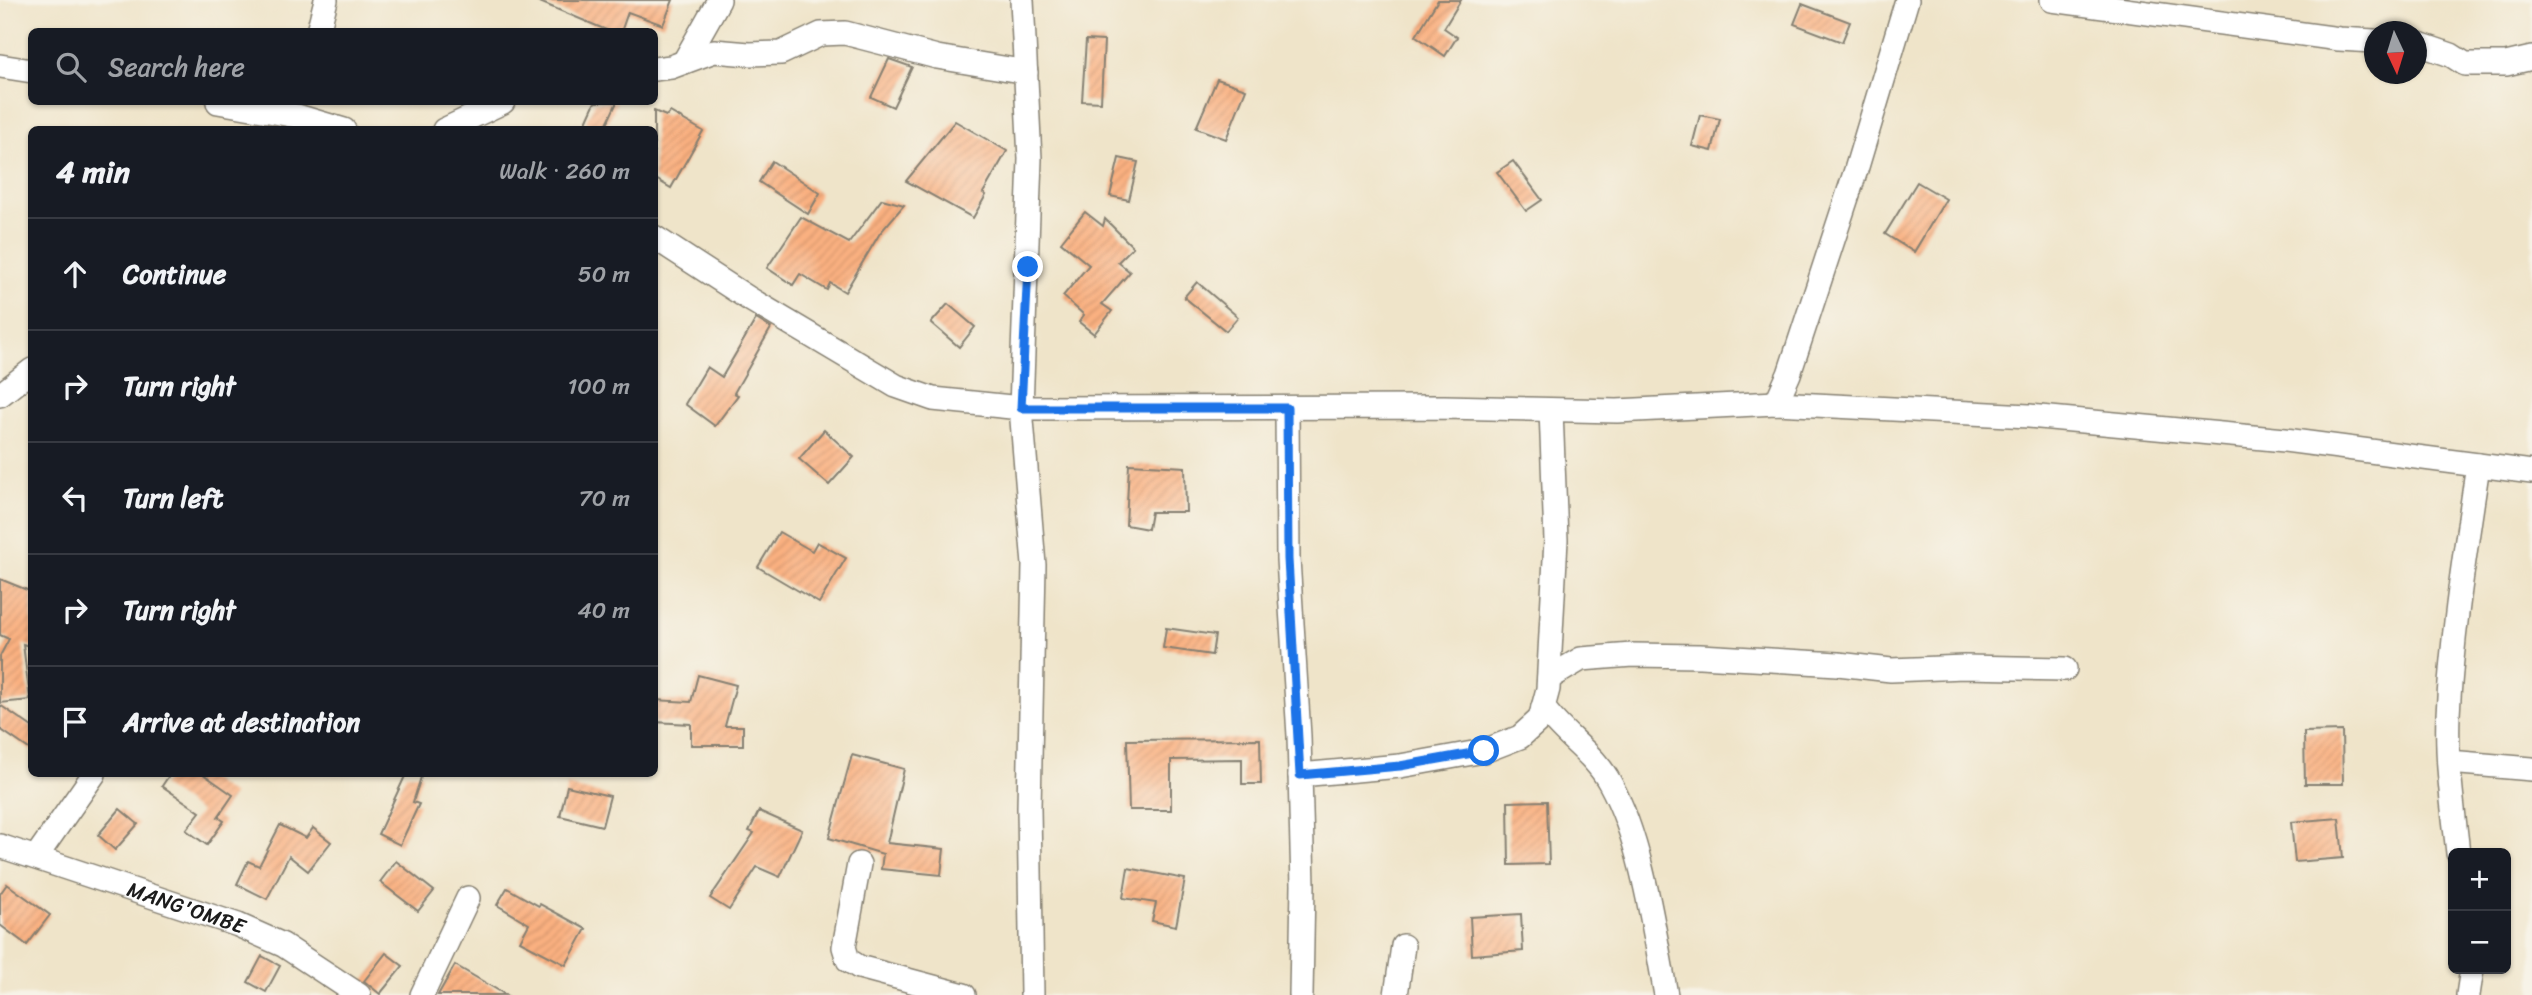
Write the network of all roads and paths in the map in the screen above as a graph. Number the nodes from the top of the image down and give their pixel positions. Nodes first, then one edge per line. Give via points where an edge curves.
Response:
1 (326, 0) edge
2 (719, 0) edge
3 (1022, 0) edge
4 (1907, 0) edge
5 (2052, 0) edge
6 (319, 28) edge
7 (2364, 40) edge
8 (2427, 46) edge
9 (2532, 58) edge
10 (684, 62) junction
11 (0, 66) edge
12 (658, 68) edge
13 (28, 70) edge
14 (1026, 72) junction
15 (235, 105) edge
16 (497, 105) edge
17 (297, 116) edge
18 (331, 126) edge
19 (452, 126) edge
20 (658, 240) edge
21 (28, 373) edge
22 (0, 395) edge
23 (1776, 404) junction
24 (1021, 408) junction
25 (1287, 408) junction
26 (1551, 410) junction
27 (2478, 465) junction
28 (2532, 472) edge
29 (2065, 669) dead end
30 (1549, 678) junction
31 (1543, 708) junction
32 (2449, 762) junction
33 (2532, 769) edge
34 (1300, 775) junction
35 (92, 777) edge
36 (0, 846) edge
37 (2458, 848) edge
38 (36, 857) junction
39 (859, 864) dead end
40 (468, 898) dead end
41 (1403, 946) dead end
42 (2471, 974) edge
43 (359, 995) edge
44 (422, 995) edge
45 (964, 995) edge
46 (1032, 995) edge
47 (1301, 995) edge
48 (1396, 995) edge
49 (1665, 995) edge
50 (2469, 995) edge

1 - 6 street
2 - 10 street
3 - 14 street
4 - 23 street via 1831,246
5 - 7 street
8 - 9 street via 2465,64 2505,64
10 - 12 street
10 - 14 street via 714,51 781,53 832,32
11 - 13 street
14 - 24 street via 1030,159
15 - 17 street
16 - 19 street
17 - 18 street
20 - 24 street via 896,386 933,399
21 - 22 street
23 - 26 street
23 - 27 street via 2029,416 2285,440
24 - 25 street
24 - 46 street via 1034,565 1029,808
25 - 26 street
25 - 34 street via 1288,559
26 - 30 street via 1556,540
27 - 28 street
27 - 32 street via 2450,693
29 - 30 street via 1891,670 1700,656 1632,656 1581,659
30 - 31 street
31 - 34 street via 1540,719 1520,737 1484,751 1400,766
31 - 49 street via 1610,782 1629,828 1650,907
32 - 33 street
32 - 37 street
34 - 47 street
35 - 38 street
36 - 38 street, MANG'OMBE
38 - 43 street, MANG'OMBE via 238,925 283,945
39 - 45 street via 844,947 848,960 859,967
40 - 44 street
41 - 48 street
42 - 50 street

